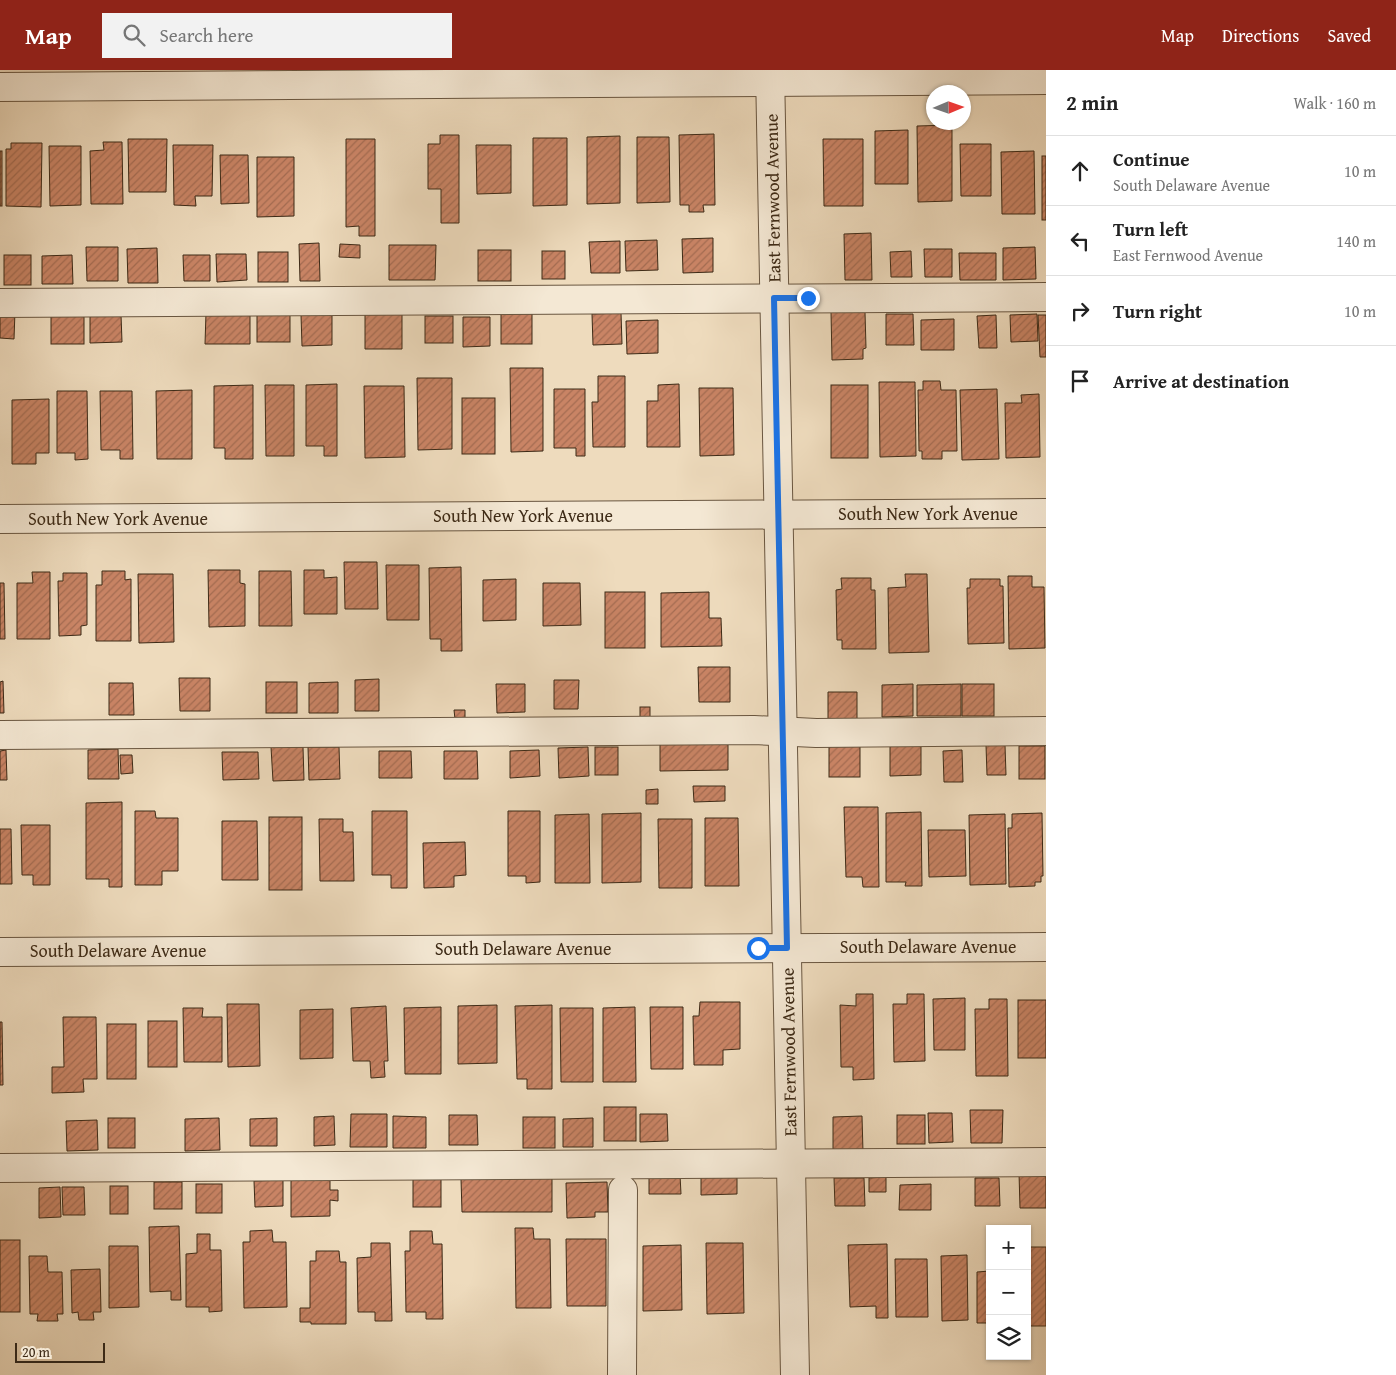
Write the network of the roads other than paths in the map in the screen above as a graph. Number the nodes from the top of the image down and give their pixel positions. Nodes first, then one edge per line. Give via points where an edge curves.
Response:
1 (544, 76) edge
2 (770, 76) edge
3 (170, 78) edge
4 (1046, 80) edge
5 (0, 87) edge
6 (1046, 297) edge
7 (774, 298) junction
8 (0, 303) edge
9 (1046, 513) edge
10 (779, 515) junction
11 (0, 519) edge
12 (783, 731) junction
13 (1046, 731) edge
14 (0, 735) edge
15 (1046, 947) edge
16 (787, 948) junction
17 (0, 952) edge
18 (1046, 1162) edge
19 (791, 1163) junction
20 (0, 1168) edge
21 (622, 1190) dead end
22 (622, 1375) edge
23 (795, 1375) edge

1 - 2 street
1 - 3 street
2 - 4 street
2 - 7 street, East Fernwood Avenue
3 - 5 street
6 - 7 street
7 - 8 street
7 - 10 street, East Fernwood Avenue
9 - 10 street, South New York Avenue
10 - 11 street, South New York Avenue
10 - 12 street, East Fernwood Avenue
12 - 13 street
12 - 14 street
12 - 16 street, East Fernwood Avenue
15 - 16 street, South Delaware Avenue
16 - 17 street, South Delaware Avenue
16 - 19 street, East Fernwood Avenue
18 - 19 street
19 - 20 street
19 - 23 street, East Fernwood Avenue
21 - 22 street

